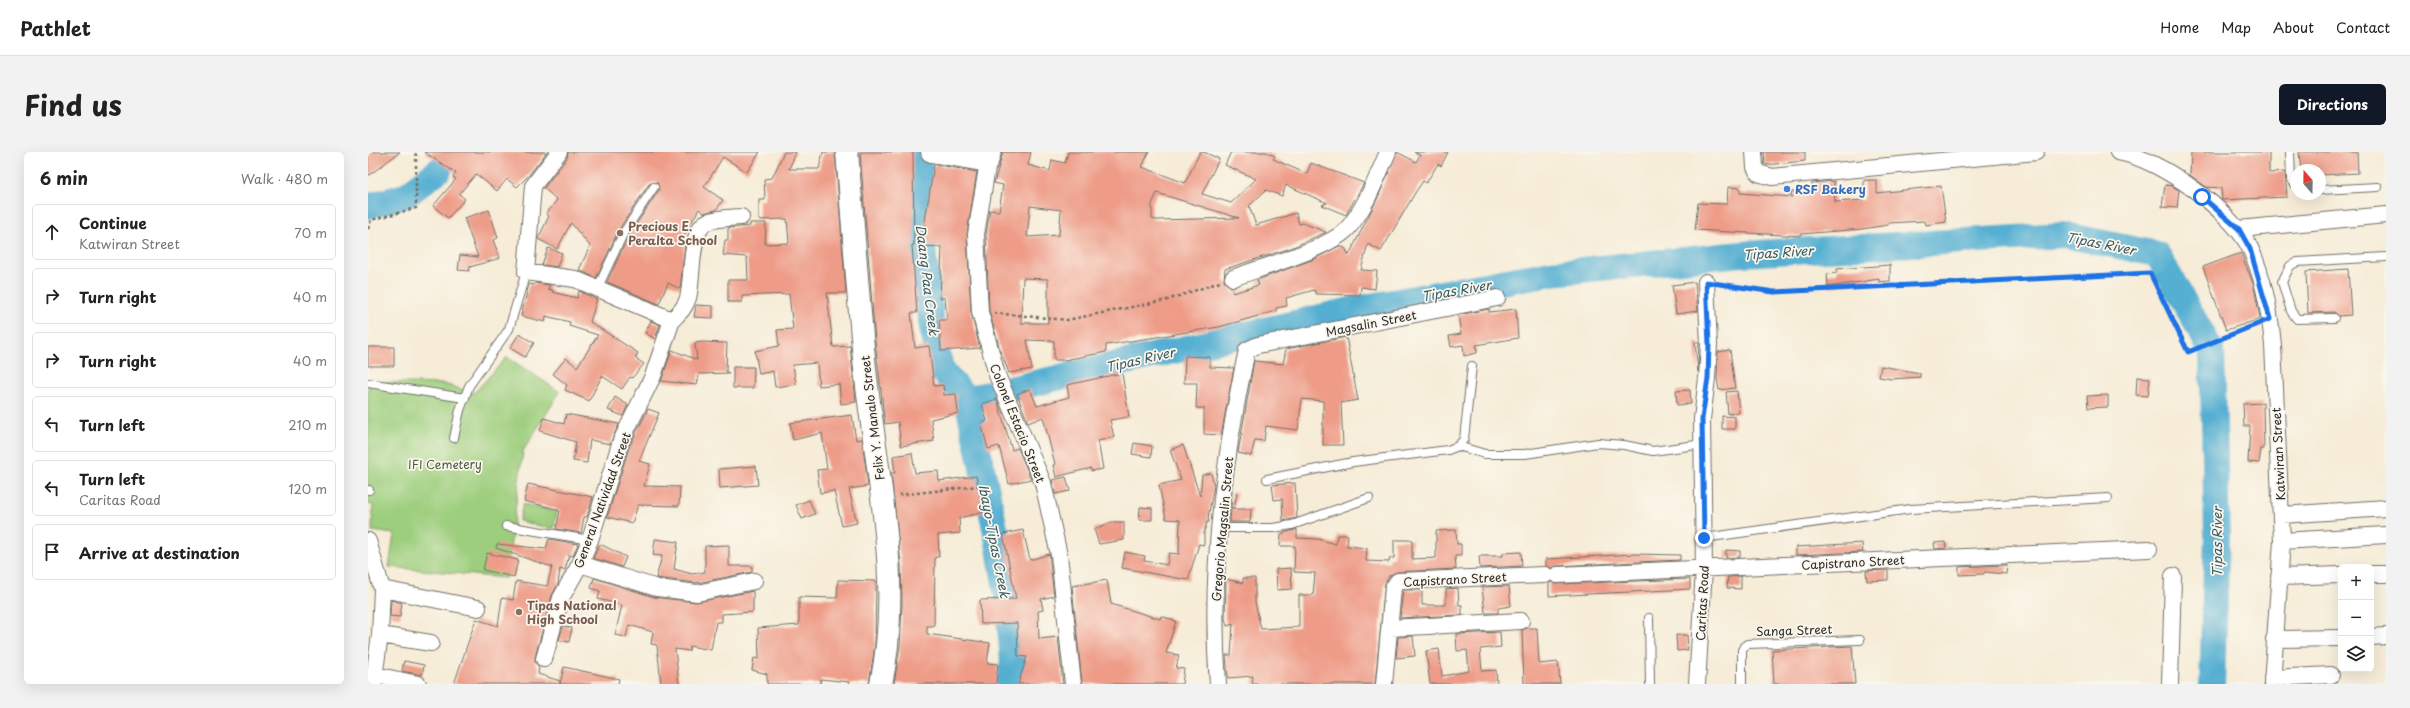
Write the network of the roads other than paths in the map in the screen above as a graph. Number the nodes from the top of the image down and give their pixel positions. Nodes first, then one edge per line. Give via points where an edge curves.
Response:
1 (559, 152) edge
2 (847, 152) edge
3 (1388, 152) edge
4 (1754, 152) edge
5 (2036, 152) edge
6 (2118, 152) edge
7 (2290, 152) edge
8 (935, 153) edge
9 (989, 157) edge
10 (2290, 164) edge
11 (654, 187) dead end
12 (2378, 187) dead end
13 (2326, 190) edge
14 (2386, 215) edge
15 (741, 217) dead end
16 (2239, 229) junction
17 (2386, 258) edge
18 (526, 272) junction
19 (1233, 278) road end
20 (1706, 282) road end
21 (598, 287) junction
22 (1497, 298) dead end
23 (2334, 318) dead end
24 (672, 320) junction
25 (1247, 350) joint
26 (1472, 366) dead end
27 (368, 383) edge
28 (465, 398) junction
29 (454, 438) dead end
30 (1703, 444) junction
31 (1458, 446) junction
32 (1267, 479) dead end
33 (1369, 498) dead end
34 (2108, 498) dead end
35 (2386, 508) edge
36 (2282, 515) junction
37 (506, 526) dead end
38 (1220, 528) junction
39 (2386, 535) edge
40 (1704, 538) junction
41 (590, 540) junction
42 (368, 541) edge
43 (2282, 541) junction
44 (2149, 549) dead end
45 (580, 564) junction
46 (1704, 569) junction
47 (2374, 574) edge
48 (2386, 574) edge
49 (2338, 575) edge
50 (2173, 576) dead end
51 (2279, 577) junction
52 (754, 581) dead end
53 (382, 589) junction
54 (478, 608) dead end
55 (1649, 618) dead end
56 (1521, 621) dead end
57 (1390, 628) junction
58 (380, 635) junction
59 (2386, 636) edge
60 (2374, 637) edge
61 (2338, 638) edge
62 (2274, 639) junction
63 (1860, 640) dead end
64 (431, 642) dead end
65 (544, 659) dead end
66 (2331, 674) dead end
67 (374, 679) edge
68 (2272, 681) edge
69 (418, 684) edge
70 (881, 684) edge
71 (1073, 684) edge
72 (1218, 684) edge
73 (1384, 684) edge
74 (1650, 684) edge
75 (1697, 684) edge
76 (1742, 684) edge
77 (2170, 684) edge

1 - 18 street via 533,186
2 - 70 main road, Felix Y. Manalo Street via 865,368 889,566 888,621
3 - 19 street via 1348,228 1330,243
4 - 5 street via 1758,173 1772,177
6 - 16 street, Katwiran Street via 2146,161 2177,176
7 - 10 lane
8 - 9 street
9 - 71 street, Colonel Estacio Street via 976,234 980,312 997,375 1043,483 1059,555
11 - 21 lane via 624,232
12 - 13 lane
14 - 16 street
15 - 24 street via 707,222 702,226 696,238 688,297 682,311
16 - 36 street, Katwiran Street via 2250,249 2270,319
17 - 23 lane via 2297,262 2290,266 2282,282 2293,315 2298,319
18 - 21 street via 575,279
18 - 28 lane via 509,329 469,386
20 - 30 street, Caritas Road via 1709,344 1708,378 1702,419
21 - 24 street
22 - 25 street, Magsalin Street via 1258,345
24 - 41 street, General Natividad Street via 653,376 621,441
25 - 38 street, Gregorio Magsalin Street via 1224,484
26 - 31 lane via 1464,439
27 - 28 lane
28 - 29 lane
30 - 31 lane via 1653,451 1598,443 1525,454 1485,454
30 - 40 street, Caritas Road
31 - 32 lane via 1448,450 1353,462
33 - 38 lane via 1292,525 1273,528
34 - 40 lane via 1911,509
35 - 36 street
36 - 43 street, Katwiran Street
37 - 41 lane
38 - 72 street, Gregorio Magsalin Street via 1214,588
39 - 43 street
40 - 46 street, Caritas Road
41 - 45 street, General Natividad Street
42 - 53 street
43 - 51 street, Katwiran Street
44 - 46 street, Capistrano Street
45 - 52 street via 657,588 697,593
45 - 65 street, General Natividad Street via 561,598
46 - 57 street, Capistrano Street via 1398,581 1393,588
46 - 75 street, Caritas Road
47 - 48 street
49 - 51 street
50 - 77 street
51 - 62 street, Katwiran Street
53 - 54 street
53 - 58 street
55 - 74 lane
56 - 57 street
57 - 73 street, Capistrano Street
58 - 64 street
58 - 67 street
59 - 60 street
61 - 62 street
62 - 68 street, Katwiran Street
63 - 76 lane, Sanga Street via 1747,644 1742,650
66 - 68 street
67 - 69 street

